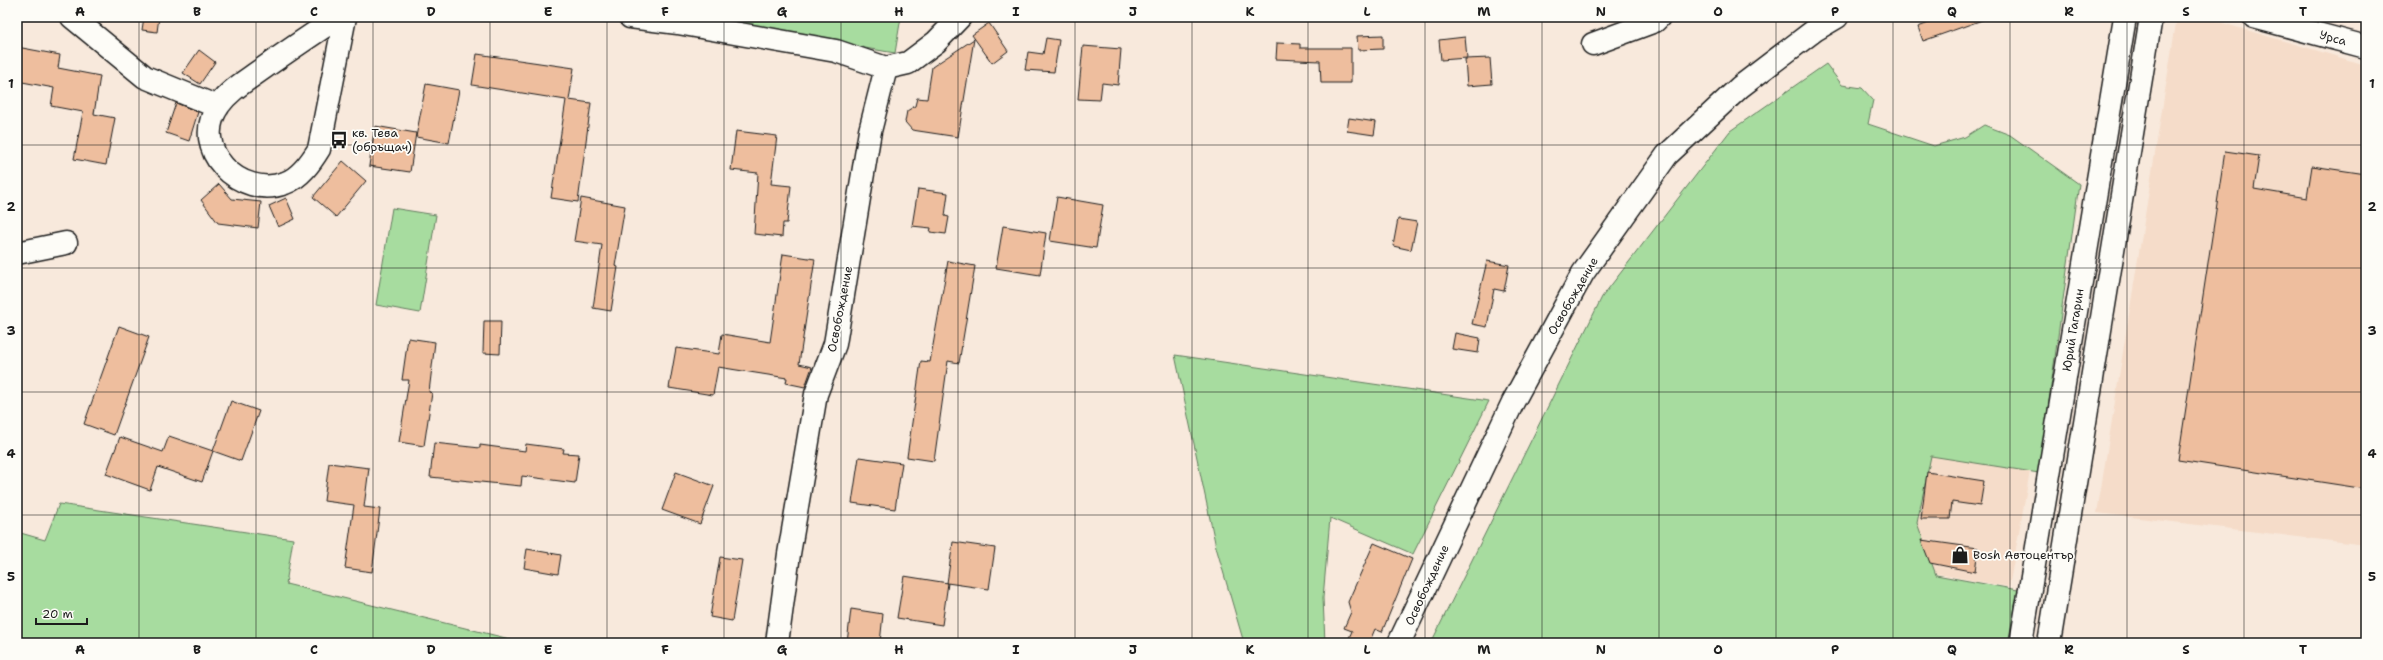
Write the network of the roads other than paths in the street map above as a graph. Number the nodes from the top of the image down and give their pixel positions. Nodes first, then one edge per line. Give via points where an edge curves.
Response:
1 (72, 17) edge
2 (339, 17) edge
3 (345, 17) edge
4 (630, 17) edge
5 (960, 17) edge
6 (1659, 17) edge
7 (1837, 17) edge
8 (2125, 17) edge
9 (2152, 17) edge
10 (2254, 17) edge
11 (679, 20) edge
12 (1808, 23) edge
13 (1593, 44) dead end
14 (2366, 46) edge
15 (886, 68) junction
16 (218, 107) junction
17 (66, 243) dead end
18 (17, 253) edge
19 (777, 643) edge
20 (1399, 643) edge
21 (2021, 643) edge
22 (2049, 643) edge

1 - 16 street via 145,77
2 - 16 street via 245,82 229,94
3 - 16 street via 319,149 309,165 286,183 269,186 253,183 235,177 223,168 214,154 210,140 212,122
4 - 11 street
5 - 15 street via 936,42 908,63
6 - 13 street via 1655,21
7 - 12 street, Освобождение
8 - 21 street, Юрий Гагарин
9 - 22 street via 2071,495
10 - 14 street, Урса
11 - 15 street via 836,51
12 - 20 street, Освобождение via 1667,155 1583,273 1513,402
15 - 19 street, Освобождение via 870,131 835,344 816,394
17 - 18 street

